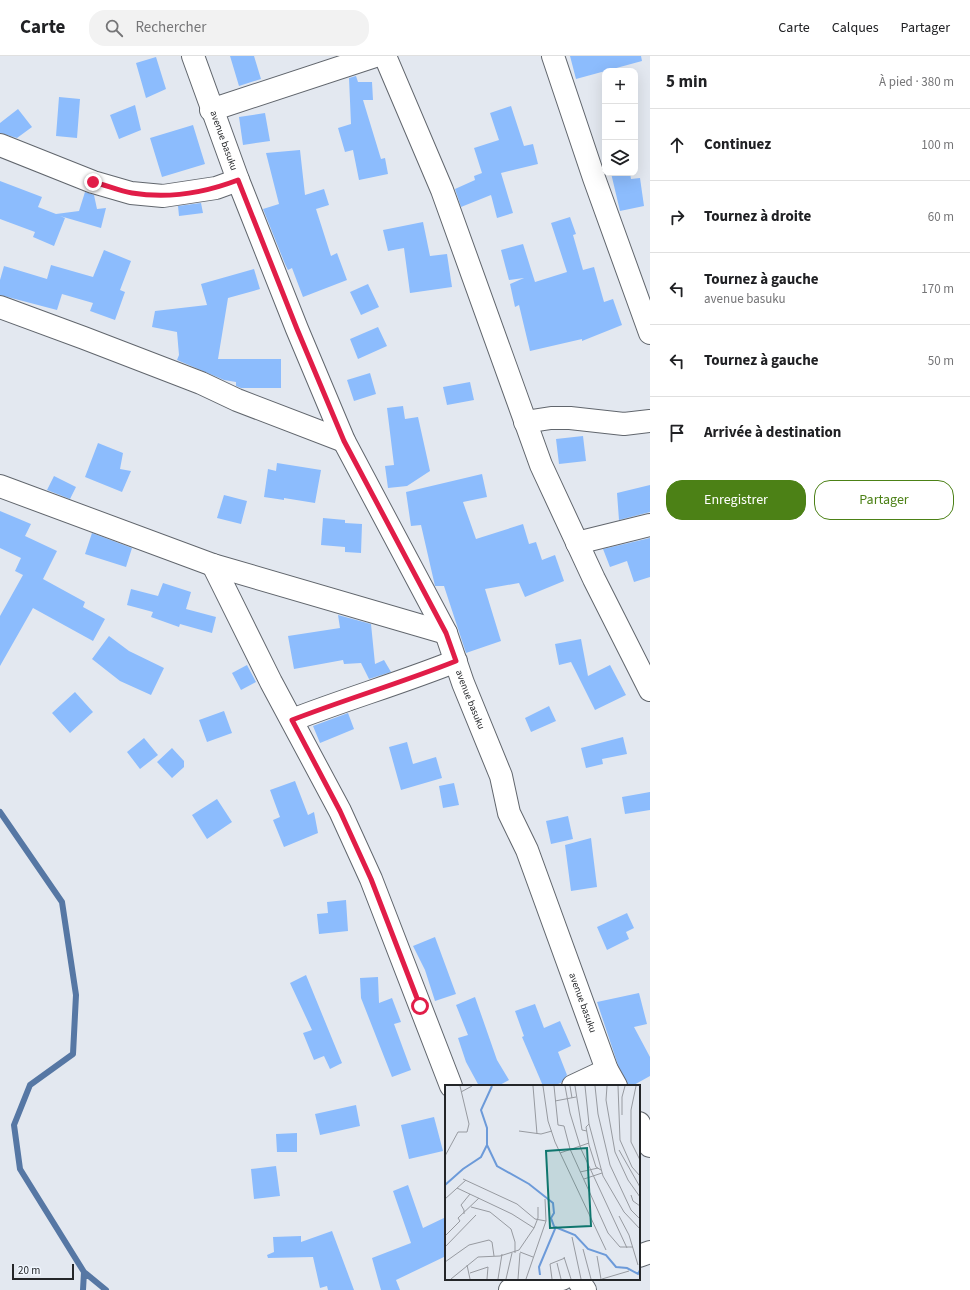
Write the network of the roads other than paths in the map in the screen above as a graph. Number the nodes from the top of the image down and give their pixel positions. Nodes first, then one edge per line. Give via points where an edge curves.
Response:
1 (193, 56) edge
2 (375, 56) edge
3 (385, 56) edge
4 (553, 56) edge
5 (211, 110) junction
6 (0, 145) edge
7 (238, 180) junction
8 (0, 307) edge
9 (650, 333) edge
10 (650, 421) edge
11 (525, 422) junction
12 (344, 441) junction
13 (0, 486) edge
14 (650, 525) edge
15 (577, 543) junction
16 (213, 565) junction
17 (446, 633) junction
18 (456, 661) junction
19 (650, 690) edge
20 (292, 720) junction
21 (612, 1078) edge
22 (451, 1085) edge
23 (578, 1085) edge
24 (640, 1126) edge
25 (650, 1146) edge
26 (650, 1252) edge
27 (640, 1256) edge
28 (556, 1280) edge
29 (579, 1280) edge
30 (523, 1286) edge
31 (585, 1290) edge

1 - 5 street, avenue basuku
2 - 5 street
3 - 11 street via 442,190
4 - 9 street
5 - 7 street, avenue basuku
6 - 7 street via 93,182 131,193 163,196 216,188
7 - 12 street, avenue basuku
8 - 12 street via 92,340
10 - 11 street via 624,424 551,418
11 - 15 street via 541,465
12 - 17 street, avenue basuku
13 - 16 street
14 - 15 street
15 - 19 street
16 - 17 street
16 - 20 street
17 - 18 street, avenue basuku
18 - 20 street
18 - 21 street, avenue basuku via 501,776 509,813 527,850
20 - 22 street via 340,811 371,879
21 - 23 street
24 - 25 street
26 - 27 street
28 - 30 street
29 - 31 street

